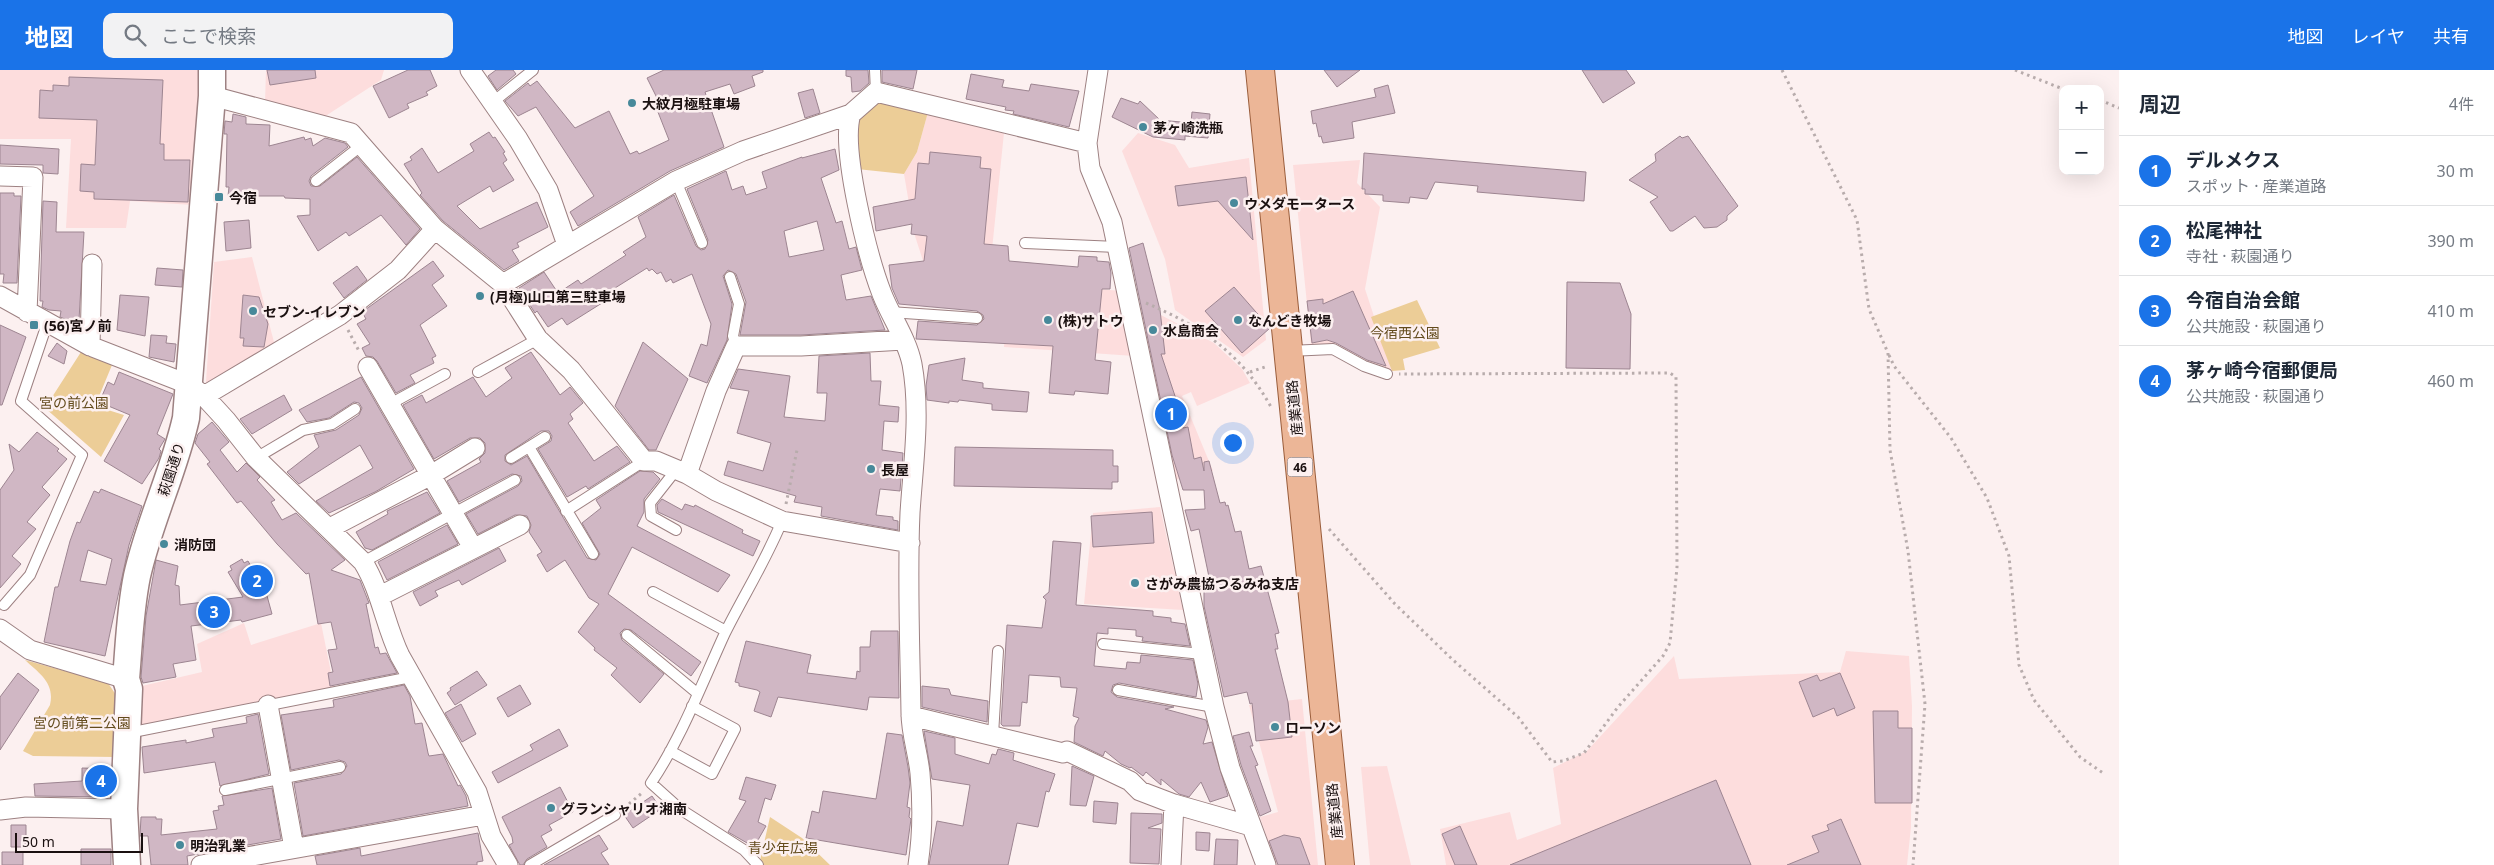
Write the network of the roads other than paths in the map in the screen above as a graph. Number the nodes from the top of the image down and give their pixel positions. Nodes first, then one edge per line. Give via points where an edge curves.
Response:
1 (212, 70) edge
2 (470, 70) edge
3 (534, 70) edge
4 (875, 70) edge
5 (1098, 70) edge
6 (1260, 70) edge
7 (876, 92) junction
8 (212, 96) junction
9 (493, 102) junction
10 (851, 114) junction
11 (1087, 143) junction
12 (362, 145) junction
13 (0, 176) edge
14 (316, 181) dead end
15 (676, 181) junction
16 (435, 228) junction
17 (702, 243) dead end
18 (1025, 244) dead end
19 (567, 245) junction
20 (1117, 247) junction
21 (92, 264) dead end
22 (730, 277) dead end
23 (503, 284) junction
24 (0, 296) edge
25 (27, 312) junction
26 (890, 312) junction
27 (977, 318) dead end
28 (47, 324) junction
29 (538, 339) junction
30 (904, 340) junction
31 (90, 346) junction
32 (736, 346) junction
33 (1281, 357) junction
34 (368, 367) road end
35 (478, 372) dead end
36 (444, 374) dead end
37 (1387, 374) road end
38 (197, 390) junction
39 (390, 404) junction
40 (355, 409) dead end
41 (545, 437) dead end
42 (528, 447) junction
43 (475, 448) dead end
44 (256, 458) junction
45 (511, 458) dead end
46 (644, 461) junction
47 (682, 472) junction
48 (431, 475) junction
49 (515, 480) dead end
50 (566, 511) junction
51 (453, 513) junction
52 (782, 521) junction
53 (520, 525) dead end
54 (330, 528) junction
55 (676, 530) dead end
56 (469, 542) dead end
57 (910, 543) junction
58 (593, 554) dead end
59 (363, 562) junction
60 (653, 592) dead end
61 (380, 596) junction
62 (4, 605) dead end
63 (0, 630) edge
64 (726, 631) junction
65 (627, 634) dead end
66 (1103, 644) dead end
67 (998, 651) dead end
68 (1202, 654) junction
69 (411, 677) junction
70 (126, 679) junction
71 (1118, 690) dead end
72 (698, 694) junction
73 (268, 705) junction
74 (692, 706) junction
75 (1214, 707) junction
76 (911, 716) junction
77 (127, 733) junction
78 (993, 735) junction
79 (670, 751) junction
80 (340, 767) dead end
81 (282, 779) junction
82 (225, 790) dead end
83 (1174, 804) junction
84 (124, 809) junction
85 (0, 810) edge
86 (484, 815) junction
87 (615, 815) road end
88 (1251, 826) junction
89 (294, 848) junction
90 (128, 865) edge
91 (201, 865) edge
92 (508, 865) edge
93 (530, 865) edge
94 (758, 865) edge
95 (918, 865) edge
96 (1171, 865) edge
97 (1266, 865) edge
98 (1340, 865) edge

1 - 8 street, 萩園通り
2 - 9 street
3 - 9 lane
4 - 7 lane
5 - 11 street
6 - 33 main road, 産業道路 / 46
7 - 10 street
7 - 11 street
8 - 12 street via 352,133
8 - 38 street, 萩園通り
9 - 19 street via 548,190
10 - 15 street via 743,152
10 - 26 street via 847,126 848,151 855,188 875,275
11 - 20 street via 1090,168 1112,222
12 - 14 lane
12 - 16 street
13 - 25 street via 33,177
15 - 17 lane
15 - 19 street
16 - 23 street
16 - 38 street via 398,270 340,315
18 - 20 lane
19 - 23 street
20 - 68 street
21 - 31 street
22 - 32 lane via 740,304 732,336
23 - 29 street
24 - 25 street
25 - 28 street
26 - 27 lane
26 - 30 street
28 - 31 street
28 - 62 lane via 21,401 82,455 30,575
29 - 35 lane
29 - 46 street via 571,370
30 - 32 street
30 - 57 street via 912,363 915,388
31 - 38 street
32 - 47 street
33 - 37 lane via 1333,349
33 - 98 main road, 産業道路 / 46 via 1306,529
34 - 39 street
36 - 39 lane
38 - 44 street
38 - 70 street, 萩園通り via 137,576
39 - 48 street
40 - 44 lane via 332,424 303,430
41 - 42 lane
42 - 45 lane
42 - 50 lane
43 - 48 street
44 - 54 street
46 - 47 street via 656,461
46 - 50 lane
47 - 52 street
47 - 55 lane via 650,503 650,516
48 - 51 street
48 - 54 street
49 - 51 lane
50 - 58 lane
51 - 56 street
51 - 59 lane
52 - 57 street
52 - 64 lane
53 - 61 street
54 - 59 street
57 - 76 street
59 - 61 street
60 - 64 lane
61 - 69 street via 391,637
63 - 70 street via 30,650
64 - 72 lane
65 - 72 lane
66 - 68 lane
67 - 78 lane
68 - 75 street
69 - 73 lane
69 - 86 street via 478,792
70 - 77 street, 萩園通り via 129,689
71 - 75 lane
72 - 74 lane
73 - 77 lane
73 - 81 street
74 - 79 lane
74 - 79 lane via 735,729 712,774
75 - 88 street via 1230,768
76 - 78 street
76 - 95 street via 924,827
77 - 84 street, 萩園通り
78 - 83 street via 1063,753 1067,751 1130,781 1140,792
79 - 94 lane via 651,783 680,808 744,850
80 - 81 lane
81 - 82 lane
81 - 89 street
83 - 88 street
83 - 96 street
84 - 85 street via 26,807
84 - 90 street, 萩園通り
86 - 89 street
86 - 92 street via 490,836
87 - 93 lane
88 - 97 street
89 - 91 street

